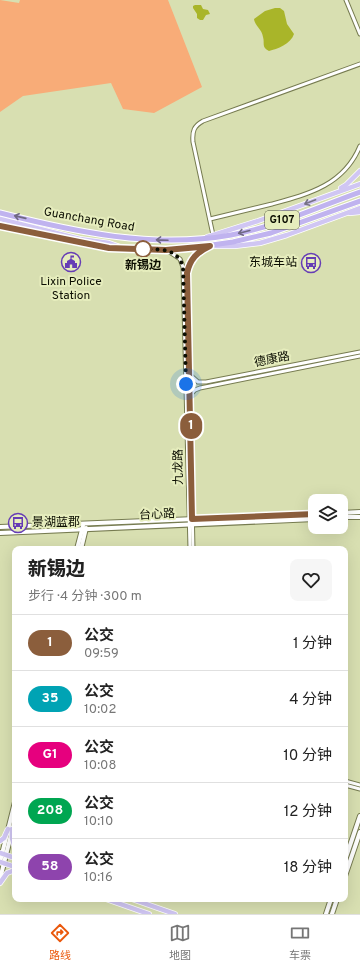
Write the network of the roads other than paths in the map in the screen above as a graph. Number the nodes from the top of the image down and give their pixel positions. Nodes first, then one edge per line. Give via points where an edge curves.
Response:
1 (346, 0) edge
2 (360, 34) edge
3 (360, 64) edge
4 (360, 146) edge
5 (360, 171) edge
6 (360, 184) edge
7 (360, 192) edge
8 (331, 194) junction
9 (360, 201) edge
10 (360, 208) edge
11 (360, 212) edge
12 (0, 213) edge
13 (340, 215) junction
14 (0, 219) edge
15 (210, 219) junction
16 (0, 226) edge
17 (213, 234) junction
18 (201, 239) junction
19 (210, 246) junction
20 (128, 249) junction
21 (166, 250) junction
22 (360, 352) edge
23 (360, 356) edge
24 (190, 374) junction
25 (190, 395) junction
26 (360, 512) edge
27 (348, 513) edge
28 (308, 514) edge
29 (360, 516) edge
30 (348, 517) edge
31 (308, 519) edge
32 (190, 522) junction
33 (84, 526) junction
34 (0, 527) edge
35 (0, 533) edge
36 (78, 546) edge
37 (81, 546) edge
38 (190, 546) edge
39 (193, 546) edge
40 (348, 782) edge
41 (360, 785) edge
42 (348, 786) edge
43 (360, 789) edge
44 (360, 816) edge
45 (12, 818) edge
46 (12, 825) edge
47 (10, 829) junction
48 (360, 832) edge
49 (12, 838) edge
50 (0, 841) edge
51 (348, 851) edge
52 (3, 854) edge
53 (1, 862) edge
54 (348, 867) edge
55 (12, 868) edge
56 (12, 870) edge
57 (0, 879) edge
58 (0, 883) edge
59 (115, 902) edge
60 (141, 902) edge
61 (331, 902) edge
62 (336, 902) edge
63 (149, 914) edge
64 (176, 914) edge
65 (326, 914) edge
66 (332, 914) edge

1 - 2 street
3 - 15 street via 197,125 193,130 193,142
4 - 15 street via 350,165 321,188 291,199
5 - 8 main road via 346,185
6 - 8 main road
7 -> 18 highway, Guanchang Road / G107 via 269,225 231,235
8 -> 17 main road via 258,221
9 - 19 highway, Guanchang Road / G107 via 271,233
10 - 13 main road
11 - 13 main road
18 -> 12 highway, Guanchang Road / G107 via 138,239 97,234
13 - 19 main road via 260,243
14 - 20 main road, Guanchang Road
15 - 17 street
16 - 20 highway, Guanchang Road / G107 via 109,248
17 - 18 main road
19 - 21 highway, Guanchang Road / G107
19 - 24 street, 九龙路 via 192,258 187,273
20 - 21 highway, Guanchang Road / G107
21 - 32 street, 九龙路 via 180,259 183,266
22 - 24 street, 德康路 via 206,382 198,382
23 - 25 street, 德康路 via 200,388
24 - 25 street, 九龙路
25 - 32 street, 九龙路
26 - 27 main road
28 - 32 main road, 台心路
29 - 30 main road
31 - 32 main road, 台心路
32 - 33 main road, 台心路
32 - 38 street, 九龙路
32 - 39 street, 九龙路
33 - 34 main road, 台心路
33 - 35 main road, 台心路
33 - 36 main road
33 - 37 main road
40 - 41 street
42 - 43 street
44 - 51 main road
45 - 47 main road
46 - 47 main road
47 - 49 main road
47 - 50 main road
47 - 52 main road
48 - 54 main road
52 - 53 main road
53 - 55 main road
53 - 57 main road
56 - 58 main road
59 - 63 main road
60 - 64 main road
61 - 65 main road
62 - 66 main road

